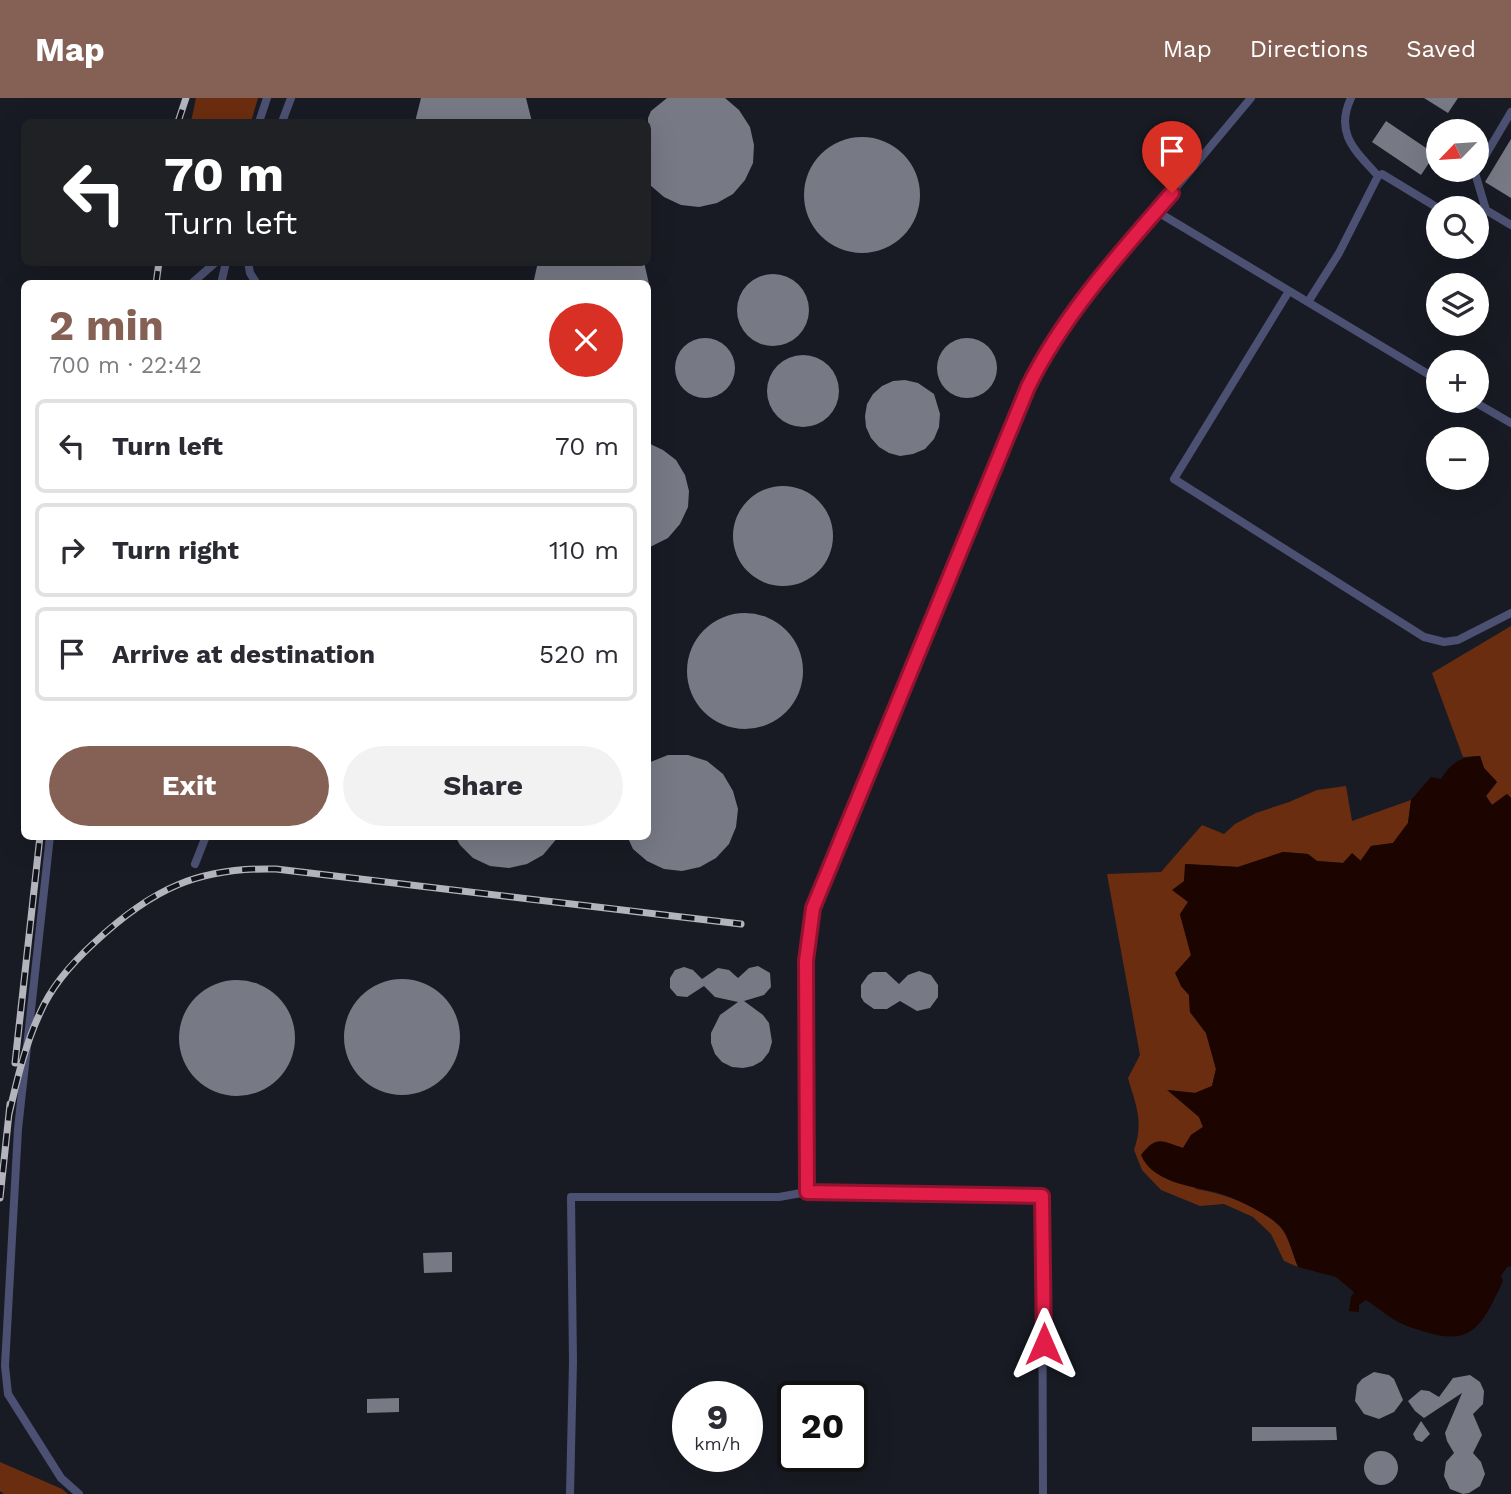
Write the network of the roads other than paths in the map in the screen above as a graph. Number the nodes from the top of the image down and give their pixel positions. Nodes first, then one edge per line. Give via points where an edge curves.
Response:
1 (267, 98) edge
2 (290, 98) edge
3 (1251, 98) edge
4 (1351, 98) edge
5 (1511, 111) edge
6 (260, 119) edge
7 (283, 119) edge
8 (1378, 176) junction
9 (1426, 201) edge
10 (1156, 211) junction
11 (1511, 225) edge
12 (211, 266) edge
13 (196, 280) edge
14 (1289, 291) junction
15 (1308, 302) junction
16 (1426, 373) edge
17 (1489, 410) edge
18 (1511, 423) edge
19 (1511, 613) edge
20 (50, 840) edge
21 (204, 840) edge
22 (195, 864) dead end
23 (807, 1192) junction
24 (79, 1494) edge
25 (570, 1494) edge
26 (1043, 1494) edge

1 - 6 lane
2 - 7 lane
3 - 10 lane
4 - 8 lane via 1344,127 1349,143
5 - 11 lane via 1475,173 1486,210
8 - 9 lane via 1382,174
8 - 15 lane
10 - 14 lane
10 - 23 lane via 1067,318 1041,360 813,908 806,961
12 - 13 lane
14 - 15 lane
14 - 19 lane via 1174,479 1424,636 1444,642 1458,640
15 - 16 lane
17 - 18 lane
20 - 24 lane via 18,1129 5,1366 8,1394 61,1478
21 - 22 lane
23 - 25 lane via 779,1198 571,1197
23 - 26 lane via 1042,1196

